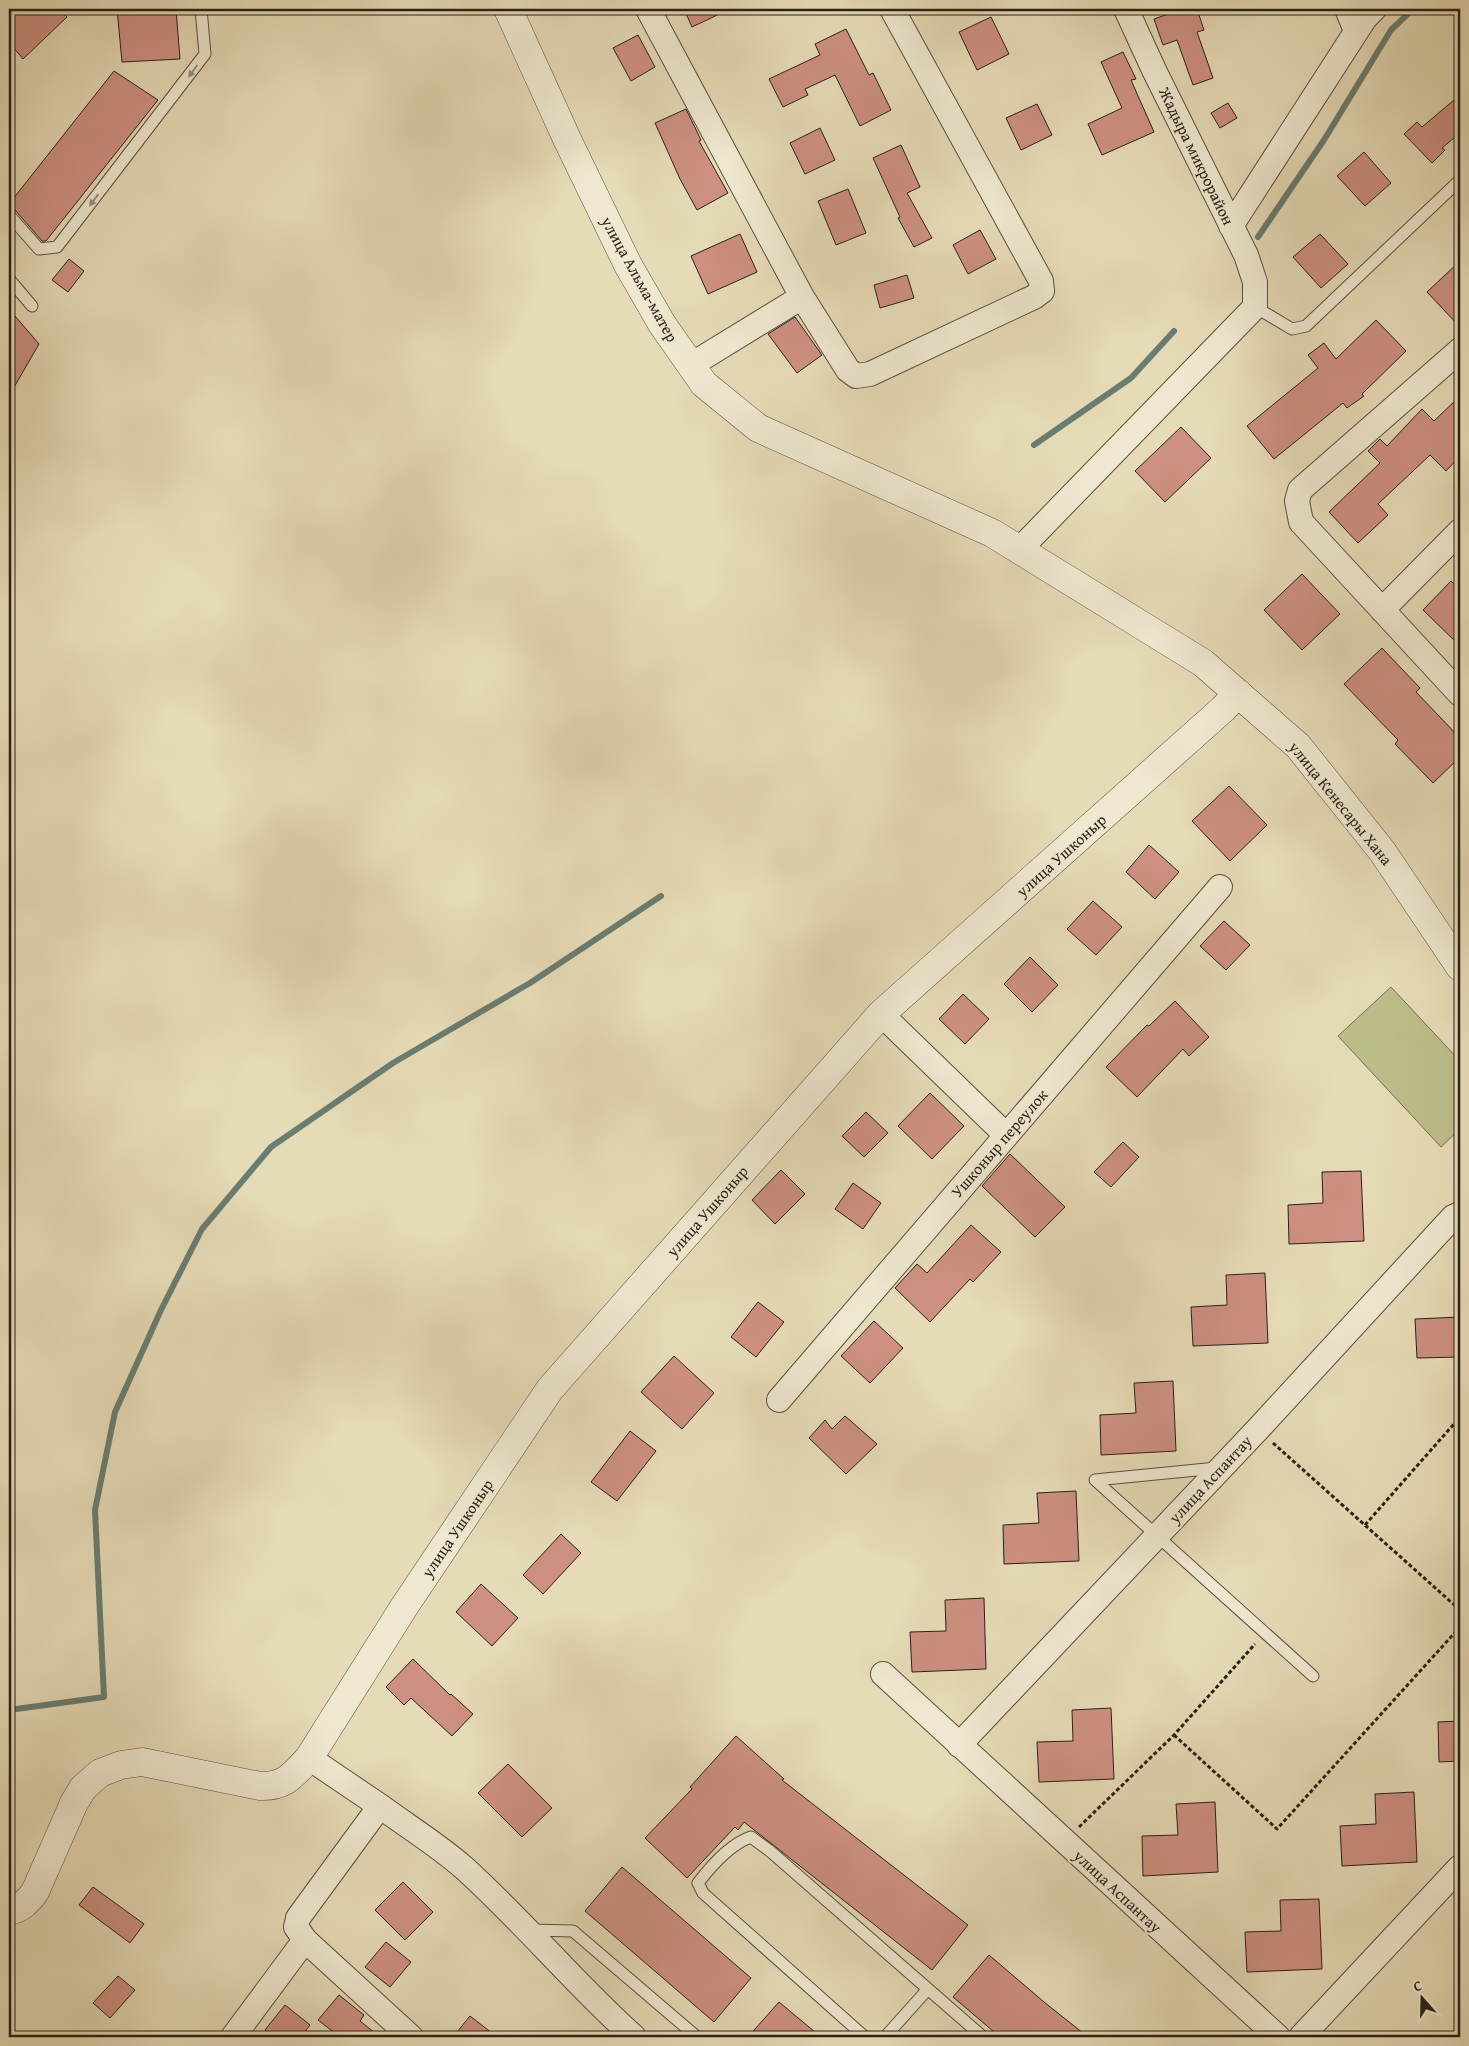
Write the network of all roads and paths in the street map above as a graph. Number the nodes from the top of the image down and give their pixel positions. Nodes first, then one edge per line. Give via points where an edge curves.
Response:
1 (201, 9) edge
2 (508, 9) edge
3 (648, 9) edge
4 (892, 9) edge
5 (1126, 9) edge
6 (1346, 9) edge
7 (1374, 9) edge
8 (1356, 31) junction
9 (1460, 180) edge
10 (9, 215) edge
11 (1231, 226) junction
12 (9, 279) edge
13 (802, 297) junction
14 (32, 306) dead end
15 (1255, 307) junction
16 (1460, 350) edge
17 (690, 365) junction
18 (1460, 531) edge
19 (1020, 549) junction
20 (1382, 610) junction
21 (1238, 693) junction
22 (1460, 694) edge
23 (1220, 887) dead end
24 (1460, 968) edge
25 (882, 1014) junction
26 (1006, 1135) junction
27 (1460, 1214) edge
28 (779, 1400) dead end
29 (1460, 1417) edge
30 (1258, 1429) junction
31 (1221, 1468) junction
32 (1365, 1525) junction
33 (1158, 1535) junction
34 (1460, 1610) edge
35 (1460, 1627) edge
36 (1265, 1633) junction
37 (883, 1674) dead end
38 (1313, 1676) dead end
39 (1174, 1735) junction
40 (959, 1745) junction
41 (309, 1758) junction
42 (380, 1806) junction
43 (1064, 1841) junction
44 (1460, 1866) edge
45 (9, 1911) edge
46 (525, 1930) junction
47 (305, 1940) junction
48 (928, 1989) junction
49 (233, 2037) edge
50 (411, 2037) edge
51 (634, 2037) edge
52 (697, 2037) edge
53 (865, 2037) edge
54 (885, 2037) edge
55 (983, 2037) edge
56 (1278, 2037) edge
57 (1301, 2037) edge

1 -> 10 lane via 205,54 58,248 39,249
2 - 17 street, улица Альма-матер via 628,265
3 - 13 street
4 - 13 street via 1041,281 1042,291 870,374 856,376 848,370
5 - 11 street, Жадыра микрорайон
6 - 8 street
7 - 8 street
8 - 11 street
9 - 15 lane via 1306,326 1292,329
11 - 15 street, Жадыра микрорайон via 1255,282
12 - 14 lane
13 - 17 street
15 - 19 street
16 - 20 street via 1300,490 1297,501 1301,522
17 - 19 street, улица Альма-матер via 704,384 758,428 992,533
18 - 20 street
19 - 21 street, улица Кенесары Хана via 1203,663
20 - 22 street
21 - 24 street, улица Кенесары Хана via 1298,746 1382,851
21 - 25 street, улица Ушконыр
23 - 26 street, Ушконыр переулок
25 - 26 street
25 - 41 street, улица Ушконыр via 550,1389 404,1607
26 - 28 street, Ушконыр переулок
27 - 30 street, улица Аспантау via 1453,1217
29 - 32 path
30 - 31 street, улица Аспантау
30 - 32 path
31 - 33 street, улица Аспантау
31 - 33 lane via 1095,1480
32 - 34 path
33 - 36 lane
33 - 40 street, улица Аспантау
35 - 39 path via 1278,1829
36 - 38 lane
36 - 39 path
37 - 40 street, улица Аспантау
39 - 43 path
40 - 43 street, улица Аспантау
41 - 42 street
41 - 45 street, улица Ушконыр via 290,1778 273,1787 142,1762 100,1773 83,1788 74,1803 36,1892 27,1903
42 - 46 street via 462,1866
42 - 47 street via 298,1918 296,1927
43 - 56 street, улица Аспантау
44 - 57 street
46 - 51 street
46 - 52 lane via 573,1931
47 - 49 street
47 - 50 street
48 - 53 lane via 770,1851 750,1837 741,1840 698,1883 702,1893
48 - 54 lane
48 - 55 lane

